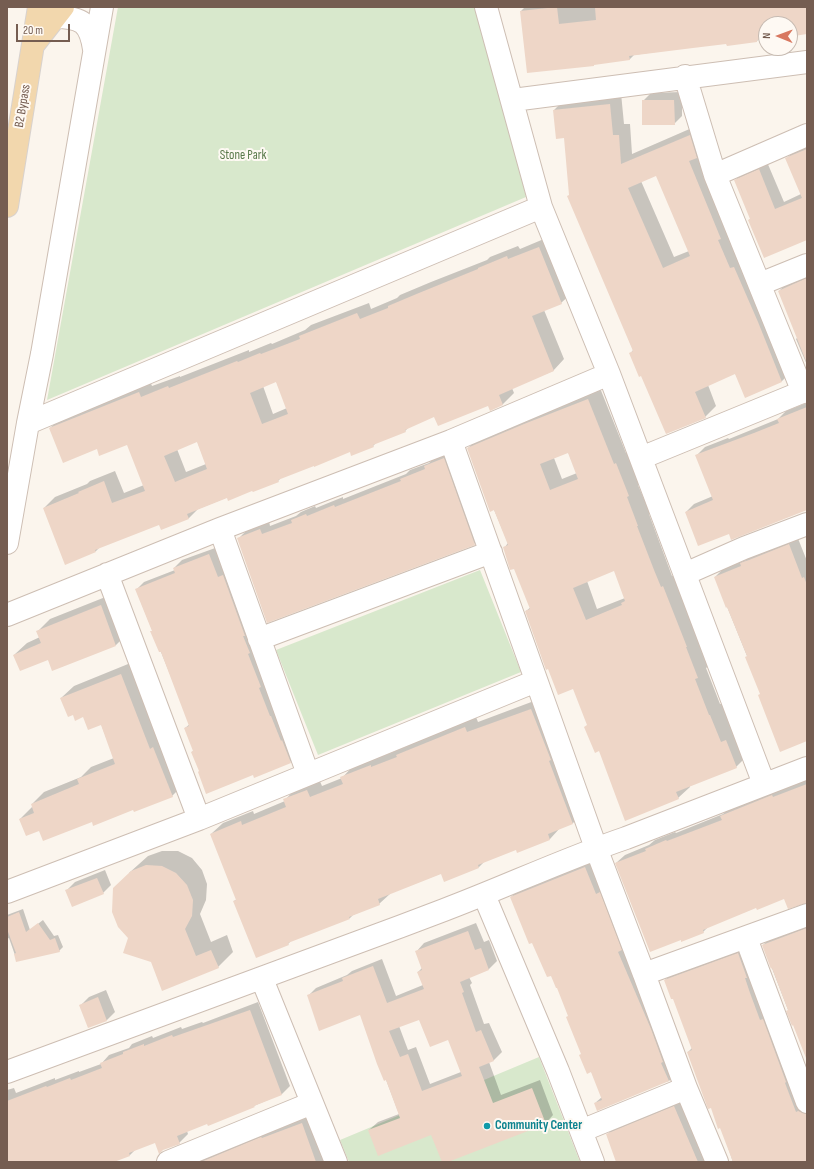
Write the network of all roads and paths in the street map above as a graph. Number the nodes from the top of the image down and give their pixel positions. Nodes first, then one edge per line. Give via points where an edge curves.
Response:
1 (102, 7) edge
2 (486, 7) edge
3 (52, 10) edge
4 (94, 51) junction
5 (807, 62) edge
6 (686, 76) junction
7 (513, 100) junction
8 (807, 135) edge
9 (716, 175) junction
10 (7, 206) edge
11 (541, 207) junction
12 (807, 264) edge
13 (760, 284) junction
14 (609, 374) junction
15 (805, 391) edge
16 (28, 423) junction
17 (451, 441) junction
18 (641, 458) junction
19 (806, 528) edge
20 (220, 530) junction
21 (7, 543) edge
22 (491, 552) junction
23 (107, 574) junction
24 (685, 574) junction
25 (7, 615) edge
26 (259, 639) junction
27 (536, 681) junction
28 (807, 768) edge
29 (308, 774) junction
30 (764, 784) junction
31 (199, 819) junction
32 (596, 848) junction
33 (7, 892) edge
34 (484, 895) junction
35 (807, 915) edge
36 (746, 938) junction
37 (644, 974) junction
38 (262, 979) junction
39 (7, 1072) edge
40 (686, 1088) junction
41 (312, 1102) junction
42 (807, 1102) edge
43 (581, 1131) junction
44 (214, 1153) edge
45 (168, 1162) edge
46 (336, 1162) edge
47 (593, 1162) edge
48 (717, 1162) edge

1 - 4 street
2 - 7 street
3 - 4 street via 78,20 86,26 92,36
3 - 10 main road, B2 Bypass via 34,44
4 - 16 street
5 - 6 street
6 - 7 street
6 - 9 street
7 - 11 street
8 - 9 street
9 - 13 street
11 - 14 street
11 - 16 street
12 - 13 street
13 - 15 street
14 - 17 street
14 - 18 street
15 - 18 street
16 - 21 street
17 - 20 street
17 - 22 street
18 - 24 street
19 - 24 street via 744,548
20 - 23 street
20 - 26 street
22 - 26 street
22 - 27 street
23 - 25 street
23 - 31 street
24 - 30 street
26 - 29 street
27 - 29 street
27 - 32 street
28 - 30 street
29 - 31 street
30 - 32 street
31 - 33 street
32 - 34 street
32 - 37 street
34 - 38 street
34 - 43 street
35 - 36 street
36 - 37 street
36 - 42 street
37 - 40 street
38 - 39 street
38 - 41 street
40 - 43 street
40 - 48 street
41 - 44 street
41 - 46 street
43 - 47 street
44 - 45 street

